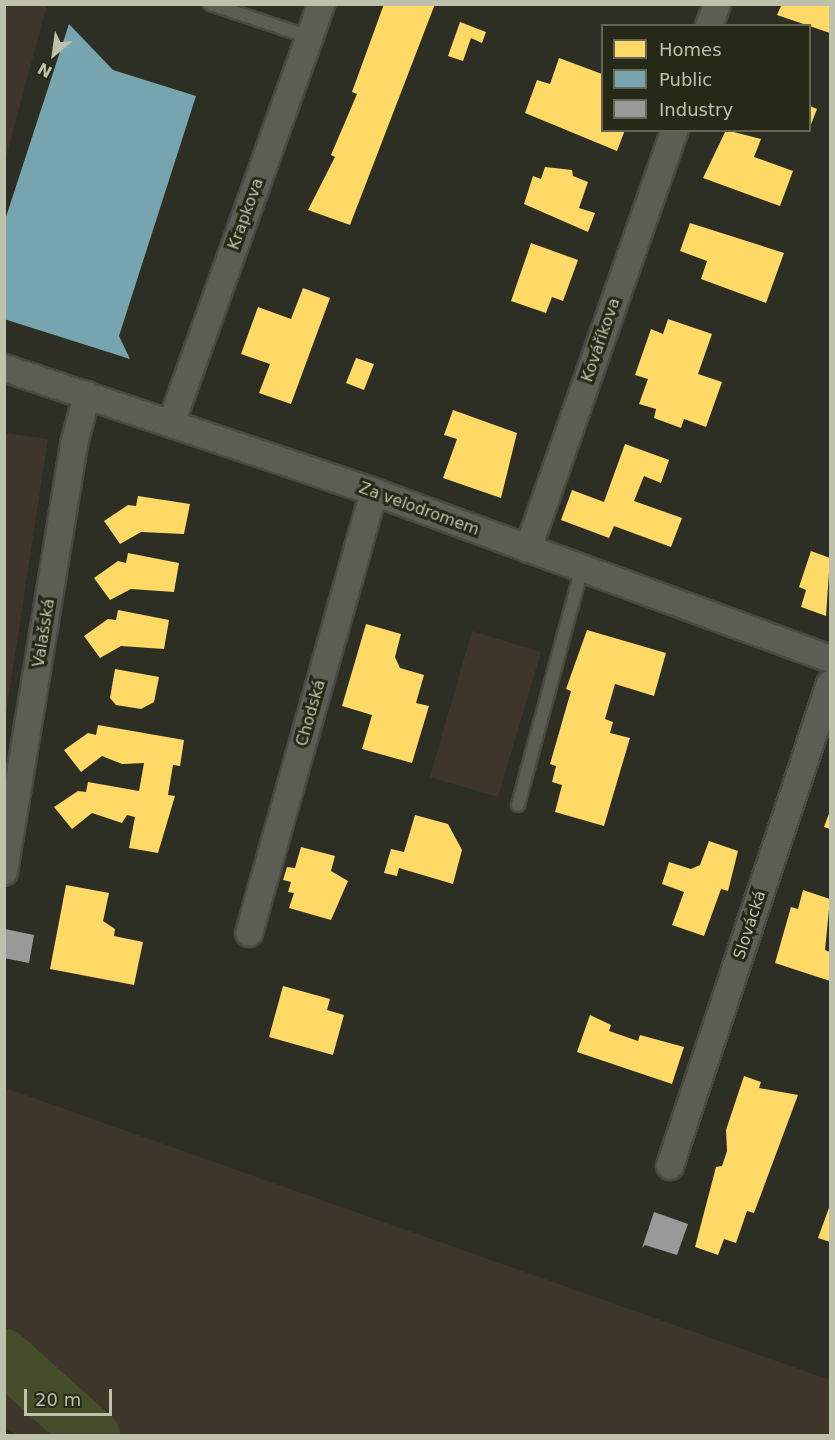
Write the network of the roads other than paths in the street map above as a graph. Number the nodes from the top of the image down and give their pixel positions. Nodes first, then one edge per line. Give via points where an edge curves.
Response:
1 (210, 4) edge
2 (321, 4) edge
3 (717, 4) edge
4 (710, 24) edge
5 (309, 38) junction
6 (674, 132) edge
7 (4, 368) edge
8 (87, 395) junction
9 (171, 424) junction
10 (374, 492) junction
11 (528, 549) junction
12 (582, 568) junction
13 (831, 659) edge
14 (831, 684) edge
15 (518, 805) dead end
16 (4, 872) edge
17 (249, 933) dead end
18 (670, 1166) dead end

1 - 5 lane
2 - 5 street, Krapkova
3 - 4 street
5 - 9 street, Krapkova
6 - 11 street, Kováříkova
7 - 8 street, Za velodromem
8 - 9 street, Za velodromem
8 - 16 street, Valašská via 74,444
9 - 10 street, Za velodromem
10 - 11 street, Za velodromem
10 - 17 street, Chodská
11 - 12 street, Za velodromem
12 - 13 street, Za velodromem
12 - 15 lane
14 - 18 street, Slovácká

